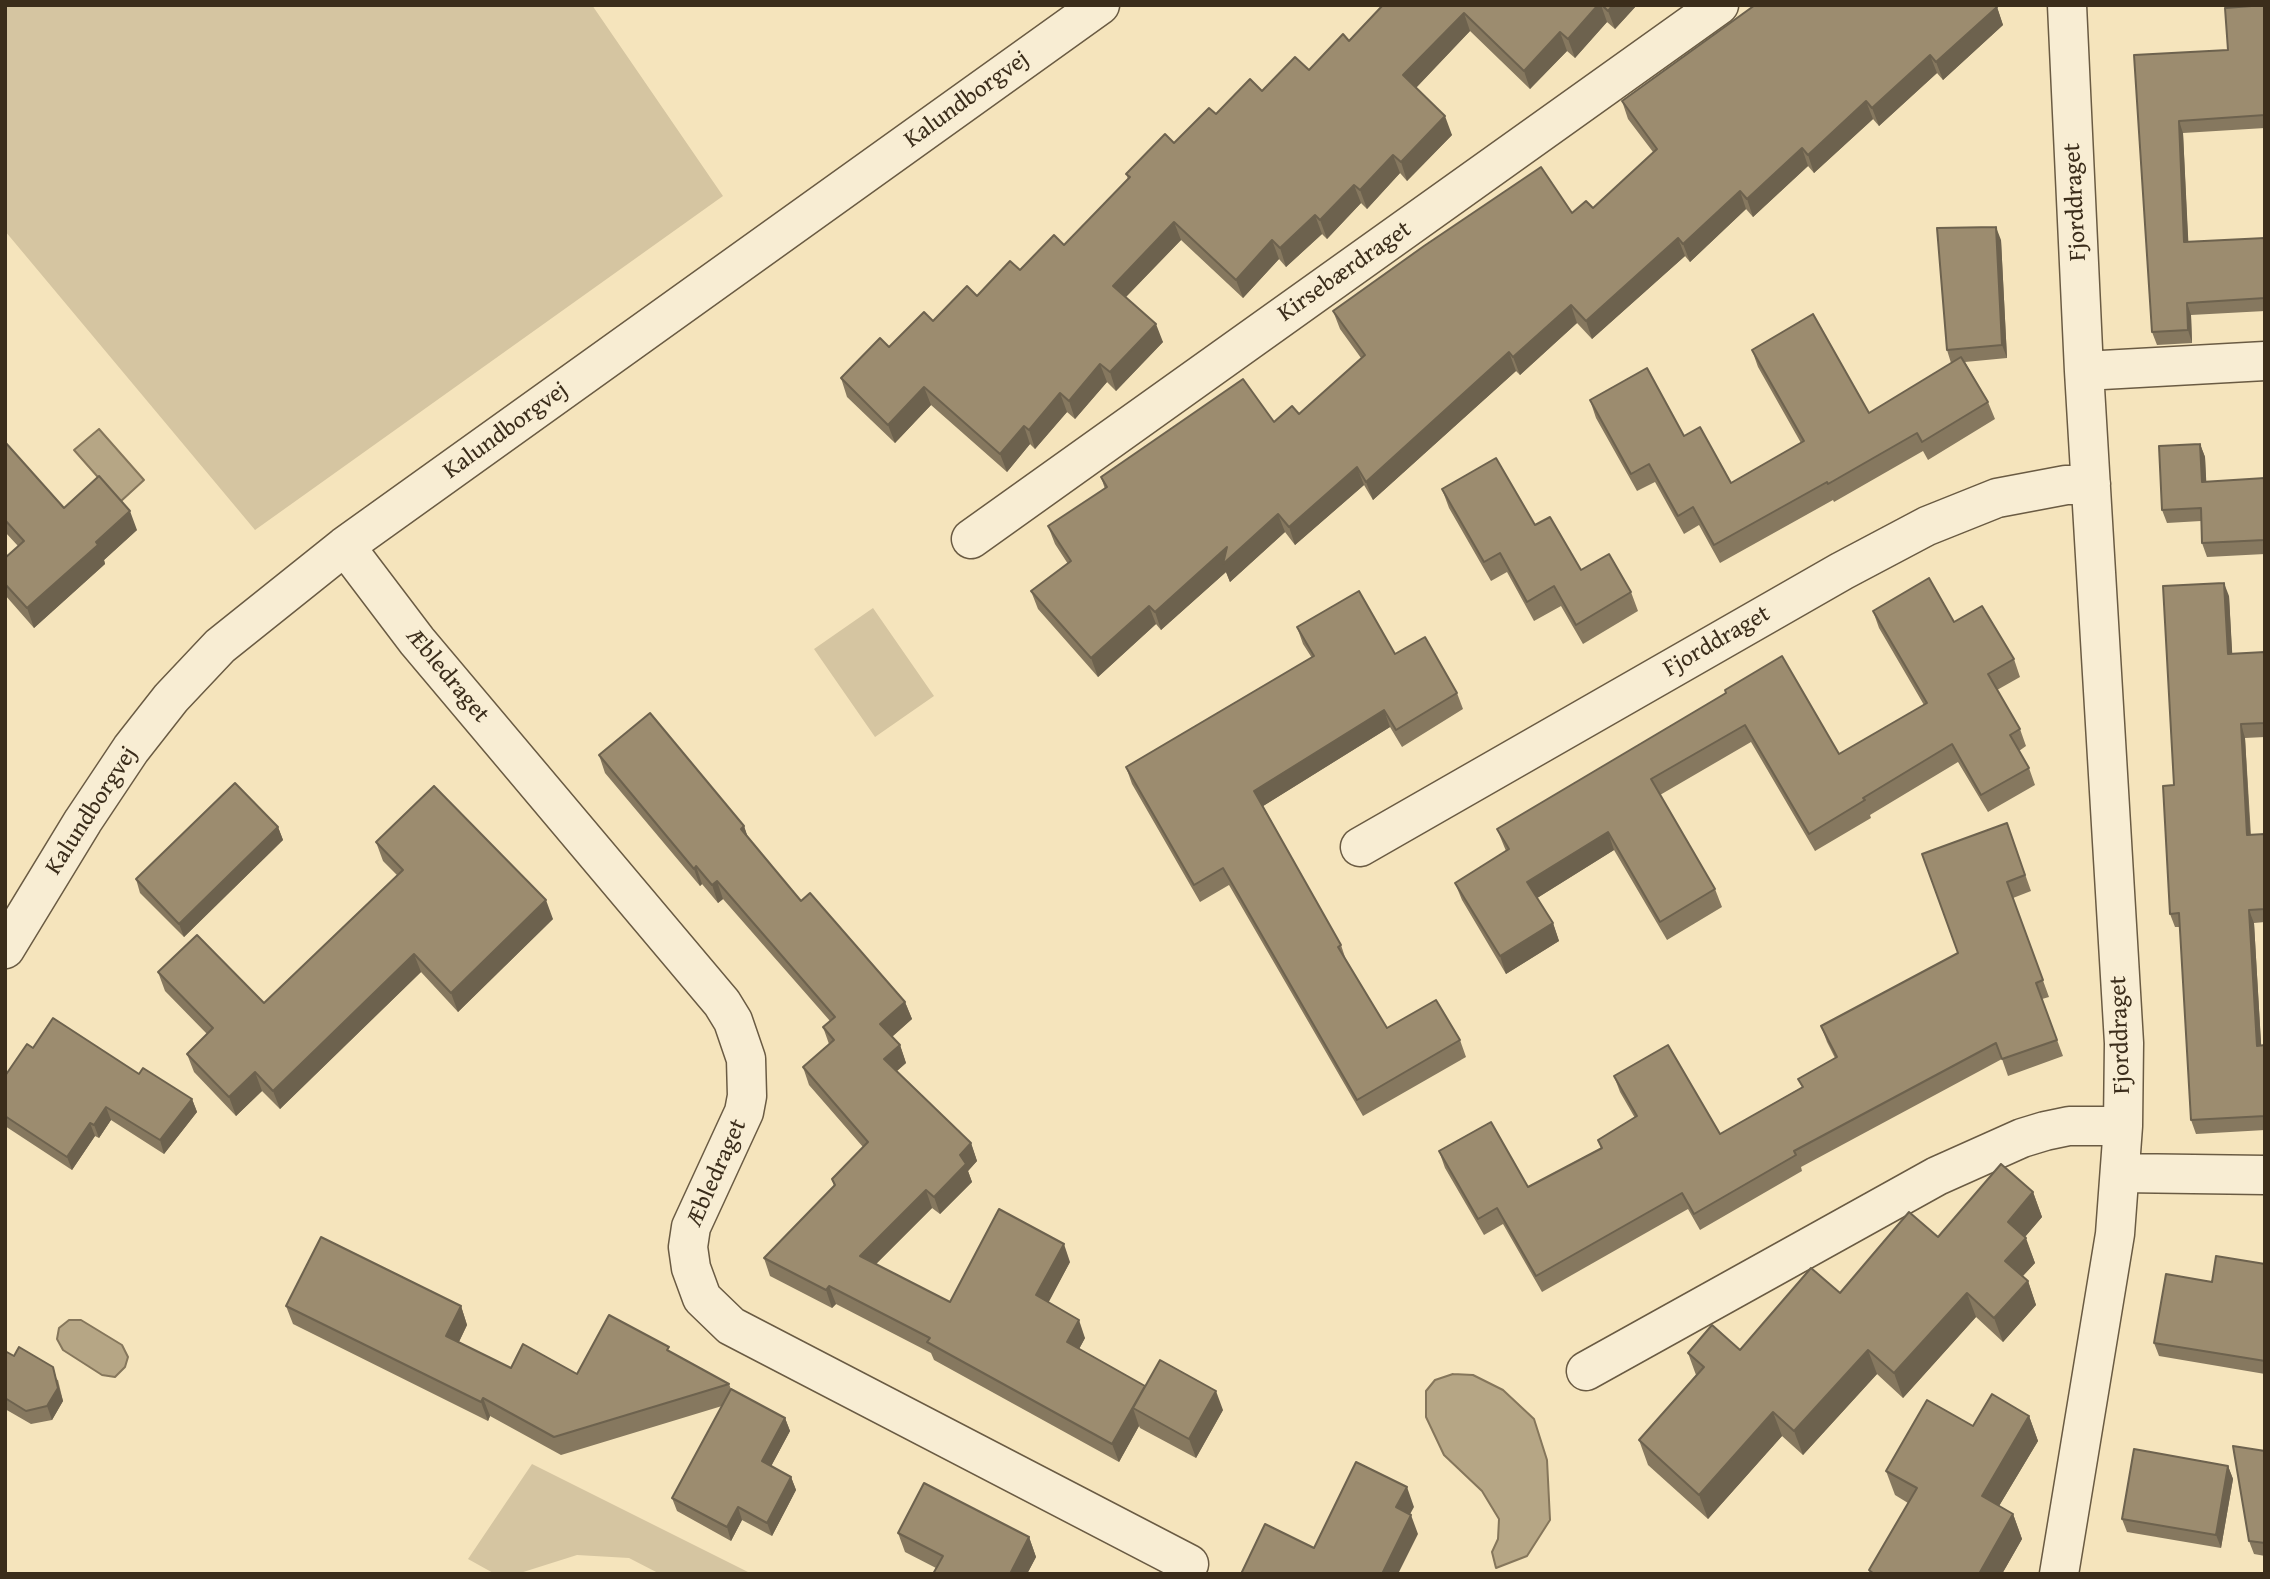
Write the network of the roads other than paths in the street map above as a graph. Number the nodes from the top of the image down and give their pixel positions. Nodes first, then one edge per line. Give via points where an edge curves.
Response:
1 (1100, 5) edge
2 (1719, 5) edge
3 (2067, 5) edge
4 (2265, 361) edge
5 (2084, 370) junction
6 (2091, 484) junction
7 (971, 539) dead end
8 (345, 546) junction
9 (1360, 847) dead end
10 (5, 949) edge
11 (2123, 1126) junction
12 (2121, 1173) junction
13 (2265, 1175) edge
14 (1586, 1371) dead end
15 (1189, 1564) dead end
16 (2059, 1574) edge

1 - 8 street, Kalundborgvej
2 - 7 street, Kirsebærdraget
3 - 5 street, Fjorddraget
4 - 5 street
5 - 6 street, Fjorddraget
6 - 9 street, Fjorddraget via 1997,498 1927,526
6 - 11 street, Fjorddraget via 2123,1043
8 - 10 street, Kalundborgvej via 220,646 171,698 83,821
8 - 15 street, Æbledraget via 417,641 733,1021 746,1059 747,1096 744,1112 691,1227 691,1268 702,1298 731,1326
11 - 12 street, Fjorddraget
11 - 14 street, Fjorddraget via 2045,1131 1937,1176
12 - 13 street
12 - 16 street, Fjorddraget

